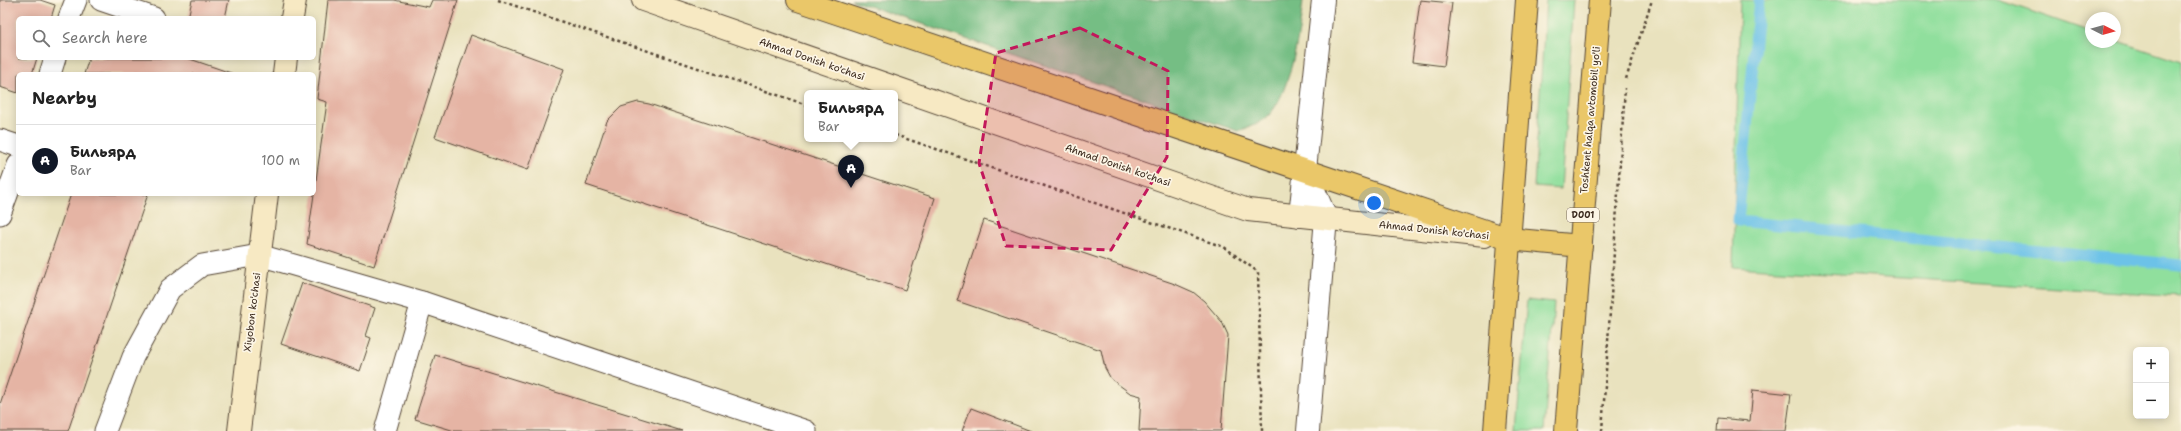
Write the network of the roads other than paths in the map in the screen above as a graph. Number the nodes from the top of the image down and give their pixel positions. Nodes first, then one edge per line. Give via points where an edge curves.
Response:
1 (76, 0) edge
2 (101, 0) edge
3 (295, 0) edge
4 (644, 0) edge
5 (798, 0) edge
6 (1323, 0) edge
7 (1527, 0) edge
8 (1600, 0) edge
9 (70, 16) edge
10 (148, 16) edge
11 (292, 16) edge
12 (55, 60) edge
13 (51, 72) edge
14 (0, 140) edge
15 (16, 145) edge
16 (16, 170) edge
17 (1306, 172) junction
18 (267, 196) edge
19 (0, 214) edge
20 (1300, 216) junction
21 (1326, 218) junction
22 (1509, 238) junction
23 (1580, 246) junction
24 (259, 255) junction
25 (422, 302) junction
26 (105, 431) edge
27 (238, 431) edge
28 (385, 431) edge
29 (806, 431) edge
30 (1308, 431) edge
31 (1495, 431) edge
32 (1566, 431) edge

1 - 9 lane
2 - 10 lane
3 - 11 street
4 - 20 street, Ahmad Donish ko'chasi via 1248,210
5 - 17 main road, Ahmad Donish ko'chasi
6 - 17 street
7 - 22 main road
8 - 23 main road, Toshkent halqa avtomobil yo'li / D001
12 - 13 lane
14 - 15 lane
16 - 19 lane
17 - 20 street
17 - 21 street
17 - 22 main road, Ahmad Donish ko'chasi
18 - 24 street, Xiyobon ko'chasi
20 - 21 street, Ahmad Donish ko'chasi
21 - 22 street, Ahmad Donish ko'chasi
21 - 30 street
22 - 23 main road
22 - 31 main road
23 - 32 main road, Toshkent halqa avtomobil yo'li / D001
24 - 25 lane
24 - 26 lane via 202,264 170,289 133,357
24 - 27 street, Xiyobon ko'chasi
25 - 28 lane
25 - 29 lane

